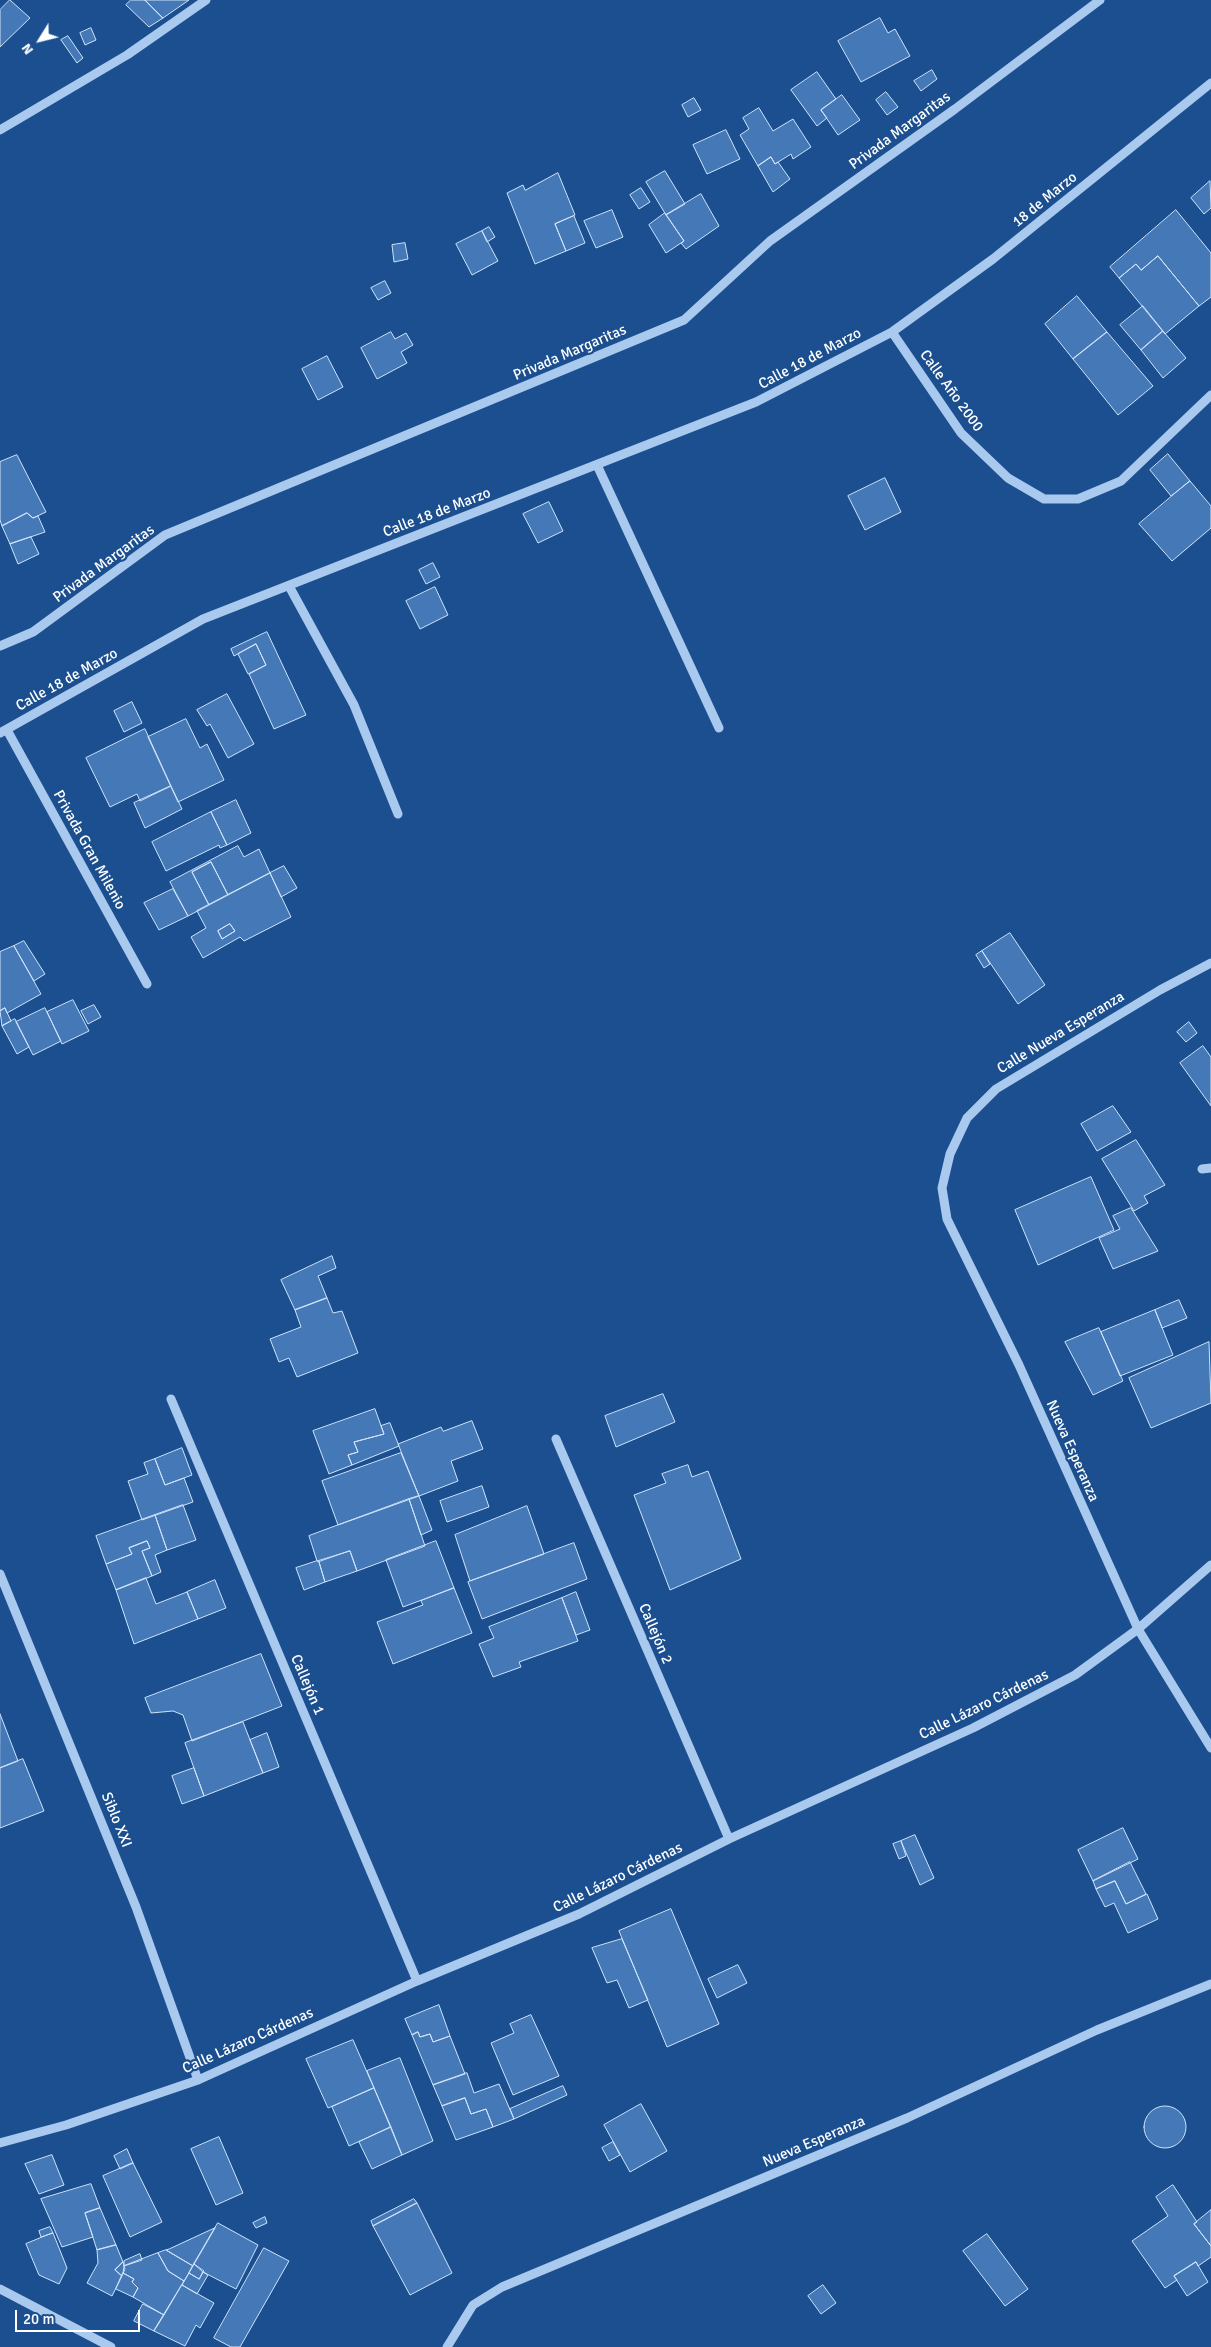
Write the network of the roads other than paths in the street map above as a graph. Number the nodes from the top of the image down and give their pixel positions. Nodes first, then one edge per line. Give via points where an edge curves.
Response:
1 (206, 0) edge
2 (1100, 0) edge
3 (1211, 83) edge
4 (0, 130) edge
5 (892, 332) junction
6 (1211, 395) edge
7 (597, 465) junction
8 (289, 586) junction
9 (0, 646) edge
10 (720, 728) dead end
11 (4, 732) edge
12 (398, 814) dead end
13 (1211, 963) edge
14 (147, 984) dead end
15 (950, 1154) joint
16 (171, 1399) dead end
17 (556, 1439) dead end
18 (1211, 1565) edge
19 (0, 1574) edge
20 (1138, 1629) junction
21 (1211, 1748) edge
22 (729, 1839) junction
23 (417, 1981) junction
24 (1211, 1984) edge
25 (198, 2080) junction
26 (0, 2143) edge
27 (0, 2289) edge
28 (111, 2347) edge
29 (447, 2347) edge

1 - 4 street via 127,55
2 - 9 street, Privada Margaritas via 770,241 684,320 165,535 33,632
3 - 5 street, 18 de Marzo via 994,259
5 - 6 street, Calle Año 2000 via 962,433 1008,478 1044,500 1078,499 1121,481
5 - 7 street, Calle 18 de Marzo via 756,402
7 - 8 street, Calle 18 de Marzo
7 - 10 street
8 - 11 street, Calle 18 de Marzo via 203,619
8 - 12 street via 354,705
11 - 14 street, Privada Gran Milenio
13 - 15 street, Calle Nueva Esperanza via 996,1089 967,1118
15 - 20 street, Nueva Esperanza via 942,1188 947,1219 1019,1365
16 - 23 street, Callejón 1
17 - 22 street, Callejón 2
18 - 20 street, Calle Lázaro Cárdenas
19 - 25 street, Siblo XXI via 136,1907
20 - 21 street, Nueva Esperanza
20 - 22 street, Calle Lázaro Cárdenas via 1075,1675 972,1728
22 - 23 street, Calle Lázaro Cárdenas via 579,1914
23 - 25 street, Calle Lázaro Cárdenas
24 - 29 street, Nueva Esperanza via 1097,2030 907,2118 502,2287 474,2305
25 - 26 street, Calle Lázaro Cárdenas via 66,2125
27 - 28 street

